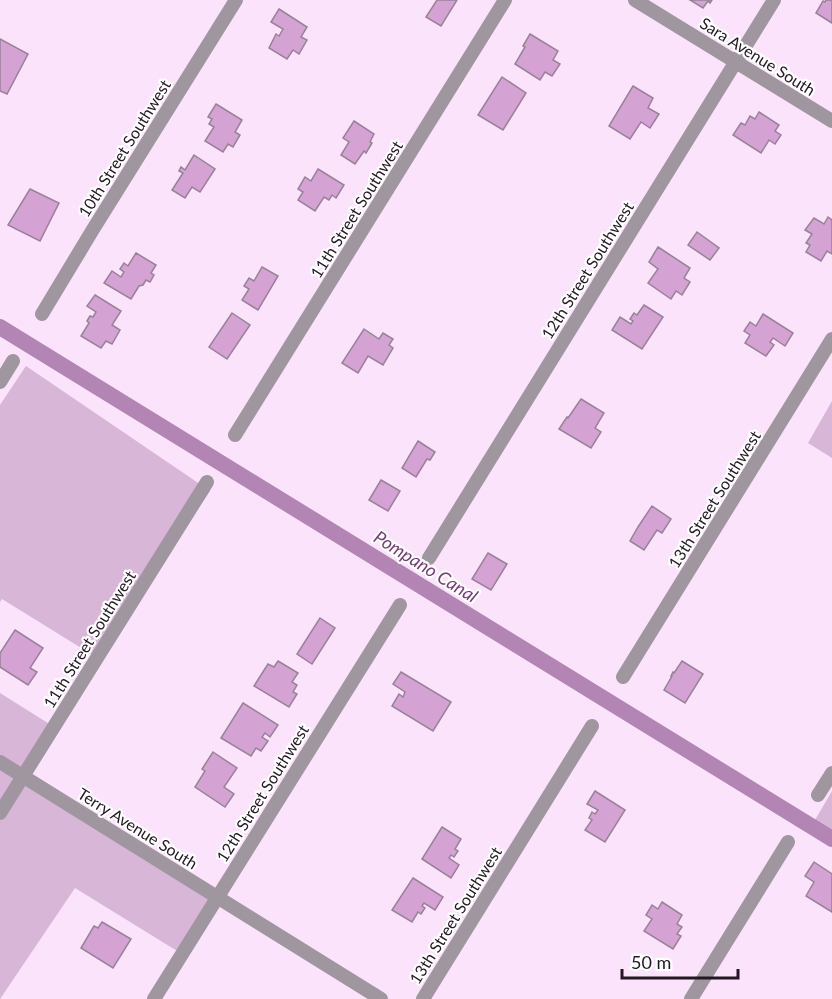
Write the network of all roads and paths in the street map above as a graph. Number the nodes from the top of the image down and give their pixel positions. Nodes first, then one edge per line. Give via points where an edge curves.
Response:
1 (236, 0) edge
2 (505, 0) edge
3 (635, 0) edge
4 (774, 0) edge
5 (736, 62) junction
6 (832, 121) edge
7 (42, 314) dead end
8 (832, 339) edge
9 (13, 361) dead end
10 (0, 382) edge
11 (235, 435) dead end
12 (207, 482) dead end
13 (429, 558) dead end
14 (400, 605) dead end
15 (623, 677) dead end
16 (592, 726) dead end
17 (0, 762) edge
18 (832, 772) edge
19 (23, 776) junction
20 (818, 795) dead end
21 (0, 813) edge
22 (788, 842) dead end
23 (217, 897) junction
24 (154, 999) edge
25 (381, 999) edge
26 (423, 999) edge
27 (691, 999) edge

1 - 7 street, 10th Street Southwest
2 - 11 street, 11th Street Southwest
3 - 5 street, Sara Avenue South
4 - 5 street, 12th Street Southwest
5 - 6 street, Sara Avenue South
5 - 13 street, 12th Street Southwest
8 - 15 street, 13th Street Southwest
9 - 10 street
12 - 19 street, 11th Street Southwest
14 - 23 street, 12th Street Southwest
16 - 26 street, 13th Street Southwest
17 - 19 street, Terry Avenue South
18 - 20 street
19 - 21 street, 11th Street Southwest
19 - 23 street, Terry Avenue South
22 - 27 street
23 - 24 street, 12th Street Southwest
23 - 25 street, Terry Avenue South

